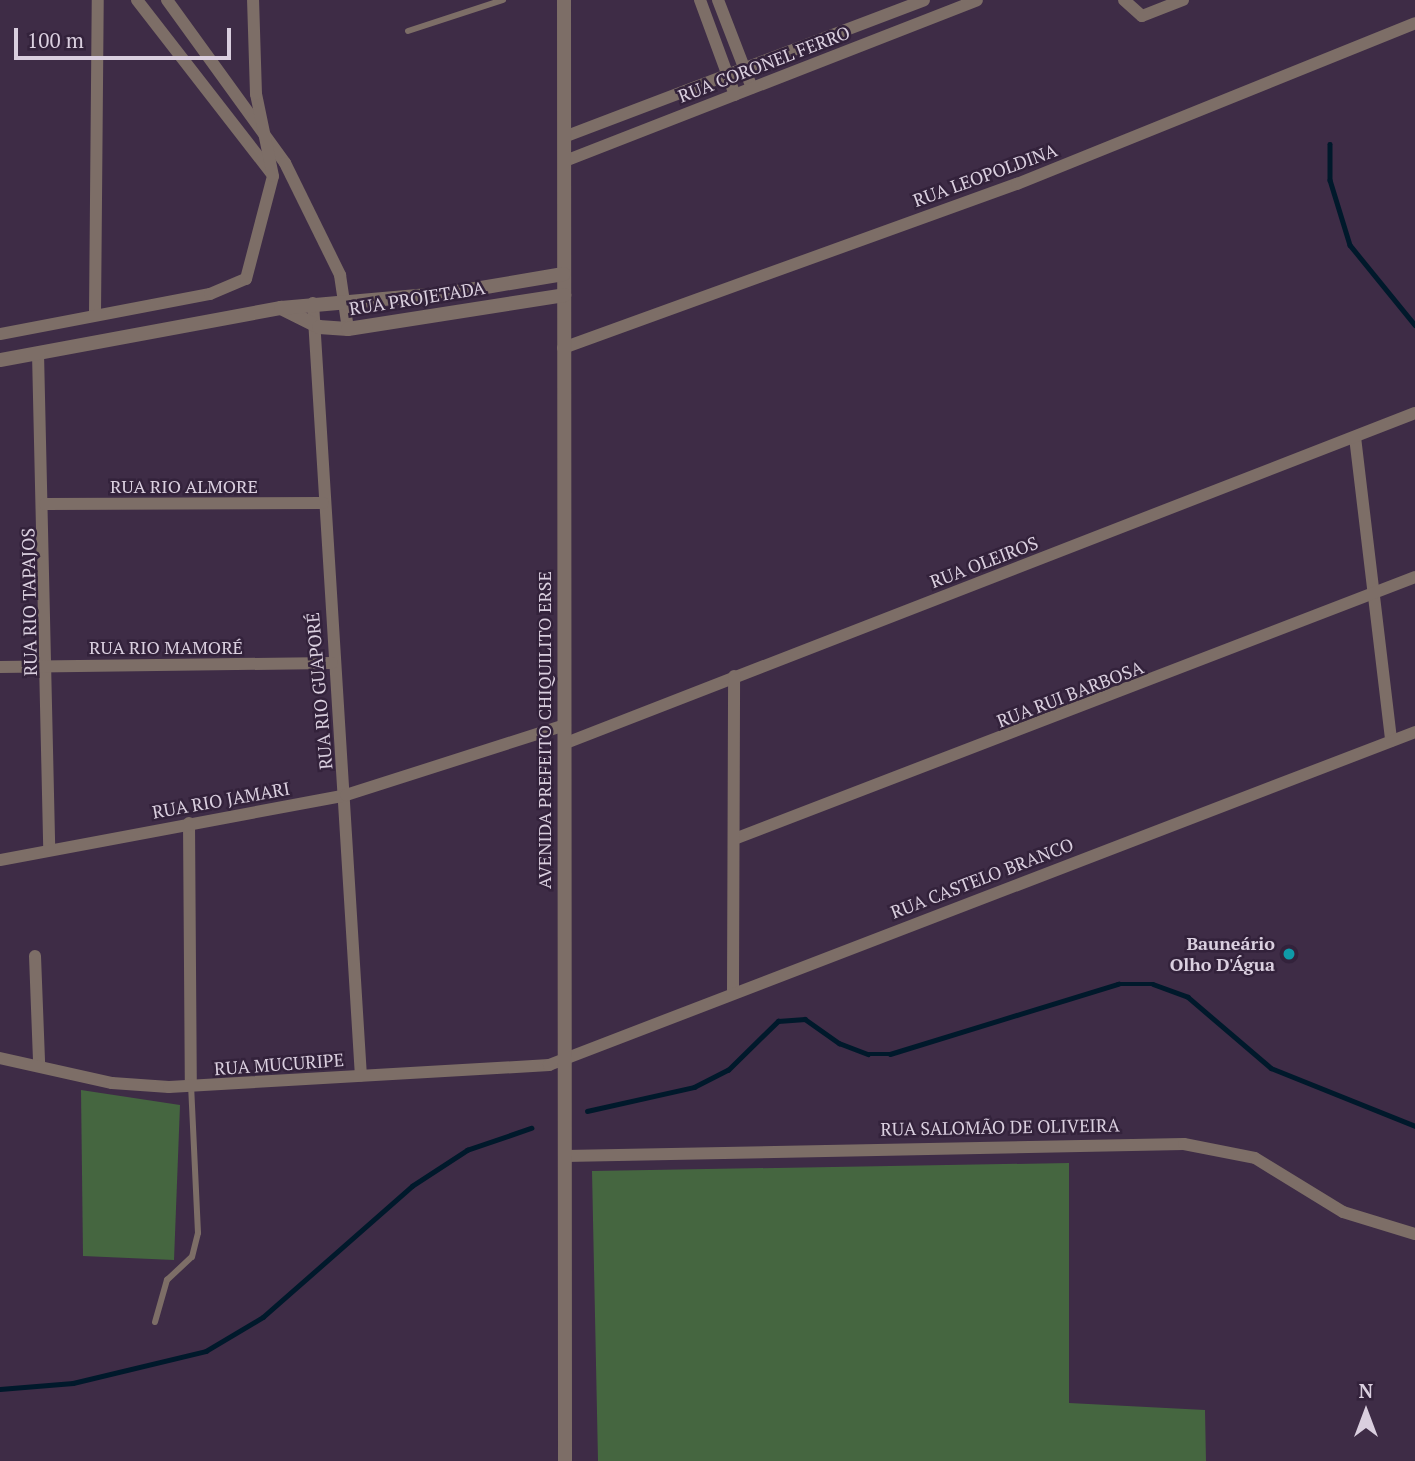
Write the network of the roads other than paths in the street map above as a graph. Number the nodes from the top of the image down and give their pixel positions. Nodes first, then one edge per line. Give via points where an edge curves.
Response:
1 (98, 0) edge
2 (137, 0) edge
3 (167, 0) edge
4 (253, 0) edge
5 (503, 0) edge
6 (564, 0) edge
7 (700, 0) edge
8 (718, 0) edge
9 (924, 0) edge
10 (977, 0) edge
11 (1124, 0) edge
12 (1183, 0) edge
13 (1415, 23) edge
14 (859, 25) junction
15 (408, 31) dead end
16 (867, 43) junction
17 (746, 70) junction
18 (727, 76) junction
19 (752, 88) junction
20 (735, 95) junction
21 (265, 133) junction
22 (564, 137) junction
23 (565, 161) junction
24 (273, 176) junction
25 (292, 186) junction
26 (563, 274) junction
27 (564, 295) junction
28 (346, 298) junction
29 (313, 303) junction
30 (281, 308) junction
31 (95, 314) junction
32 (315, 326) junction
33 (348, 330) junction
34 (0, 334) edge
35 (563, 348) junction
36 (38, 354) junction
37 (0, 360) edge
38 (1415, 413) edge
39 (1355, 437) junction
40 (323, 503) junction
41 (45, 504) junction
42 (1415, 578) edge
43 (1374, 594) junction
44 (332, 663) junction
45 (49, 666) junction
46 (0, 667) edge
47 (734, 676) junction
48 (565, 725) junction
49 (1415, 732) edge
50 (1391, 741) junction
51 (566, 743) junction
52 (346, 795) junction
53 (189, 823) junction
54 (737, 838) junction
55 (49, 850) junction
56 (0, 860) edge
57 (35, 956) dead end
58 (733, 991) junction
59 (0, 1058) edge
60 (39, 1062) junction
61 (564, 1062) junction
62 (362, 1076) junction
63 (191, 1086) junction
64 (565, 1156) junction
65 (1415, 1234) edge
66 (155, 1322) dead end
67 (565, 1461) edge

1 - 31 street
2 - 24 street
3 - 21 street
4 - 21 street via 256,94
5 - 15 lane
6 - 22 street, AVENIDA PREFEITO CHIQUILITO ERSE
7 - 18 street
8 - 17 street
9 - 14 street, RUA CORONEL FERRO
10 - 16 street, RUA CORONEL FERRO
11 - 12 street via 1142,16
13 - 35 street, RUA LEOPOLDINA via 1017,184
14 - 16 street
14 - 17 street, RUA CORONEL FERRO
16 - 19 street, RUA CORONEL FERRO
17 - 18 street, RUA CORONEL FERRO
17 - 19 street
18 - 20 street
18 - 22 street, RUA CORONEL FERRO
19 - 20 street, RUA CORONEL FERRO
20 - 23 street, RUA CORONEL FERRO
21 - 24 street
21 - 25 street
22 - 23 street, AVENIDA PREFEITO CHIQUILITO ERSE
23 - 26 street, AVENIDA PREFEITO CHIQUILITO ERSE
24 - 25 street
24 - 31 street via 240,285
25 - 28 street
26 - 27 street, AVENIDA PREFEITO CHIQUILITO ERSE
26 - 28 street, RUA PROJETADA via 451,293
27 - 33 street, RUA PROJETADA
27 - 35 street, AVENIDA PREFEITO CHIQUILITO ERSE
28 - 29 street, RUA PROJETADA
28 - 33 street
29 - 30 street, RUA PROJETADA
29 - 32 street, RUA RIO GUAPORÉ
30 - 32 street, RUA PROJETADA
30 - 36 street, RUA PROJETADA
31 - 34 street
32 - 33 street, RUA PROJETADA
32 - 40 street, RUA RIO GUAPORÉ
35 - 48 street, AVENIDA PREFEITO CHIQUILITO ERSE
36 - 37 street, RUA PROJETADA
36 - 41 street, RUA RIO TAPAJOS
38 - 39 street, RUA OLEIROS
39 - 43 street
39 - 47 street, RUA OLEIROS
40 - 41 street, RUA RIO ALMORE
40 - 44 street, RUA RIO GUAPORÉ
41 - 45 street, RUA RIO TAPAJOS
42 - 43 street, RUA RUI BARBOSA
43 - 50 street
43 - 54 street, RUA RUI BARBOSA
44 - 45 street, RUA RIO MAMORÉ
44 - 52 street, RUA RIO GUAPORÉ
45 - 46 street, RUA RIO MAMORÉ
45 - 55 street, RUA RIO TAPAJOS
47 - 51 street, RUA OLEIROS
47 - 54 street
48 - 51 street, AVENIDA PREFEITO CHIQUILITO ERSE
48 - 52 street, RUA RIO JAMARI
49 - 50 street, RUA CASTELO BRANCO
50 - 58 street, RUA CASTELO BRANCO
51 - 61 street, AVENIDA PREFEITO CHIQUILITO ERSE
52 - 53 street, RUA RIO JAMARI
52 - 62 street, RUA RIO GUAPORÉ
53 - 55 street, RUA RIO JAMARI
53 - 63 street
54 - 58 street
55 - 56 street, RUA RIO JAMARI
57 - 60 street
58 - 61 street, RUA CASTELO BRANCO
59 - 60 street, RUA MUCURIPE
60 - 63 street, RUA MUCURIPE via 112,1083
61 - 62 street, RUA MUCURIPE
61 - 64 street, AVENIDA PREFEITO CHIQUILITO ERSE
62 - 63 street, RUA MUCURIPE
63 - 66 lane via 198,1233 192,1257 167,1280
64 - 65 street, RUA SALOMÃO DE OLIVEIRA via 1184,1144 1255,1158 1336,1208
64 - 67 street, AVENIDA PREFEITO CHIQUILITO ERSE

